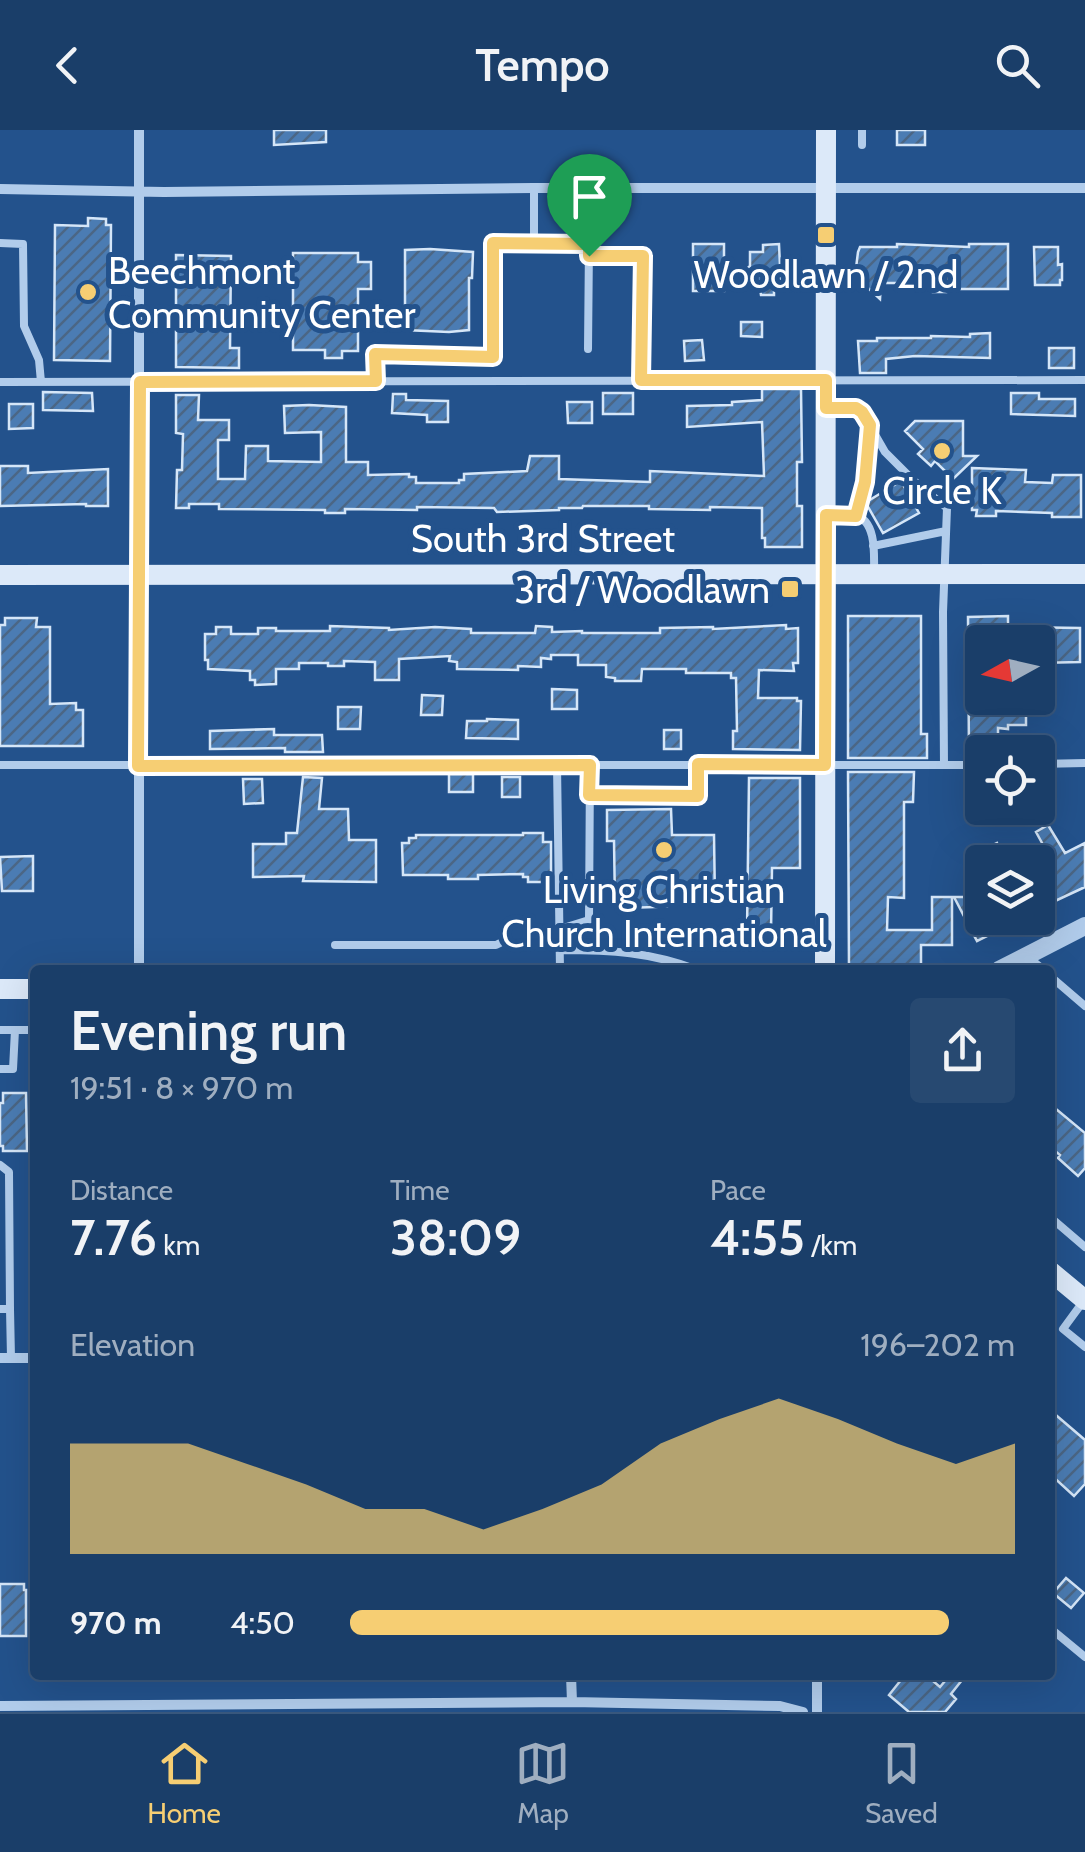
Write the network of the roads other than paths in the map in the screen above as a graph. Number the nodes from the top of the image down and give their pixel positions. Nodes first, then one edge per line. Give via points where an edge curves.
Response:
1 (139, 130) edge
2 (826, 130) edge
3 (862, 130) edge
4 (862, 145) dead end
5 (0, 188) edge
6 (534, 188) junction
7 (826, 188) junction
8 (1085, 188) edge
9 (140, 191) junction
10 (0, 243) edge
11 (534, 244) junction
12 (589, 256) junction
13 (588, 349) dead end
14 (641, 380) junction
15 (826, 380) junction
16 (1085, 380) edge
17 (376, 381) junction
18 (0, 382) edge
19 (41, 382) junction
20 (140, 382) junction
21 (826, 408) junction
22 (870, 425) junction
23 (826, 515) junction
24 (856, 516) junction
25 (946, 531) junction
26 (873, 546) junction
27 (826, 573) junction
28 (874, 573) junction
29 (140, 574) junction
30 (944, 574) junction
31 (1085, 574) edge
32 (0, 575) edge
33 (1085, 763) edge
34 (698, 764) junction
35 (1055, 764) edge
36 (0, 765) edge
37 (557, 765) junction
38 (590, 765) junction
39 (825, 765) junction
40 (944, 765) junction
41 (965, 765) edge
42 (138, 766) junction
43 (589, 795) junction
44 (1085, 926) edge
45 (560, 928) junction
46 (504, 941) dead end
47 (335, 945) dead end
48 (560, 950) junction
49 (1027, 956) junction
50 (139, 965) edge
51 (560, 965) edge
52 (685, 965) edge
53 (825, 965) edge
54 (1009, 965) edge
55 (1038, 965) edge
56 (1055, 980) edge
57 (30, 988) edge
58 (0, 989) edge
59 (1085, 1006) edge
60 (0, 1030) edge
61 (15, 1030) junction
62 (30, 1030) edge
63 (0, 1069) edge
64 (0, 1165) edge
65 (1055, 1221) edge
66 (1085, 1248) edge
67 (1055, 1275) edge
68 (1085, 1300) edge
69 (5, 1309) edge
70 (1085, 1347) edge
71 (6, 1358) edge
72 (1055, 1632) edge
73 (1085, 1657) edge
74 (571, 1680) edge
75 (818, 1680) edge
76 (572, 1702) junction
77 (0, 1706) edge
78 (803, 1712) edge
79 (817, 1712) edge

1 - 9 street
2 - 7 main road
3 - 4 lane
5 - 9 street
6 - 7 street
6 - 9 street
6 - 11 lane
7 - 8 street
7 - 15 main road
9 - 20 street
10 - 19 lane via 23,244 24,326
11 - 12 lane via 589,244
11 - 17 lane via 493,243 493,357 375,354
12 - 13 lane
12 - 14 lane via 643,256
14 - 15 lane
14 - 17 lane
15 - 16 lane
15 - 21 main road
17 - 20 lane
18 - 19 lane
19 - 20 lane
20 - 29 street
21 - 22 lane via 856,408
21 - 23 main road
22 - 24 lane
22 - 25 lane via 899,467 947,508
23 - 24 lane
23 - 27 main road
24 - 26 lane via 867,524
25 - 26 lane
25 - 30 lane
26 - 28 lane
27 - 28 main road, South 3rd Street
27 - 29 main road, South 3rd Street
27 - 39 main road
28 - 30 main road, South 3rd Street
29 - 32 main road, South 3rd Street
29 - 42 street
30 - 31 main road, South 3rd Street
30 - 40 lane
33 - 35 lane
34 - 38 lane
34 - 39 lane
34 - 43 lane via 698,796
36 - 42 lane
37 - 38 lane
37 - 42 lane
37 - 45 lane
38 - 43 lane
39 - 40 lane
39 - 53 main road
40 - 41 lane
42 - 50 street
43 - 45 lane via 589,920
44 - 49 street
45 - 48 lane
46 - 47 lane
48 - 51 lane
48 - 52 lane via 663,957
49 - 54 street
49 - 55 lane
56 - 59 lane
57 - 58 main road
60 - 61 lane
61 - 62 lane
61 - 63 lane via 13,1069
64 - 69 lane via 8,1172
65 - 66 lane
67 - 68 main road
68 - 70 lane via 1063,1329
69 - 71 lane
72 - 73 lane
74 - 76 street
75 - 79 street
76 - 77 street
76 - 78 street

